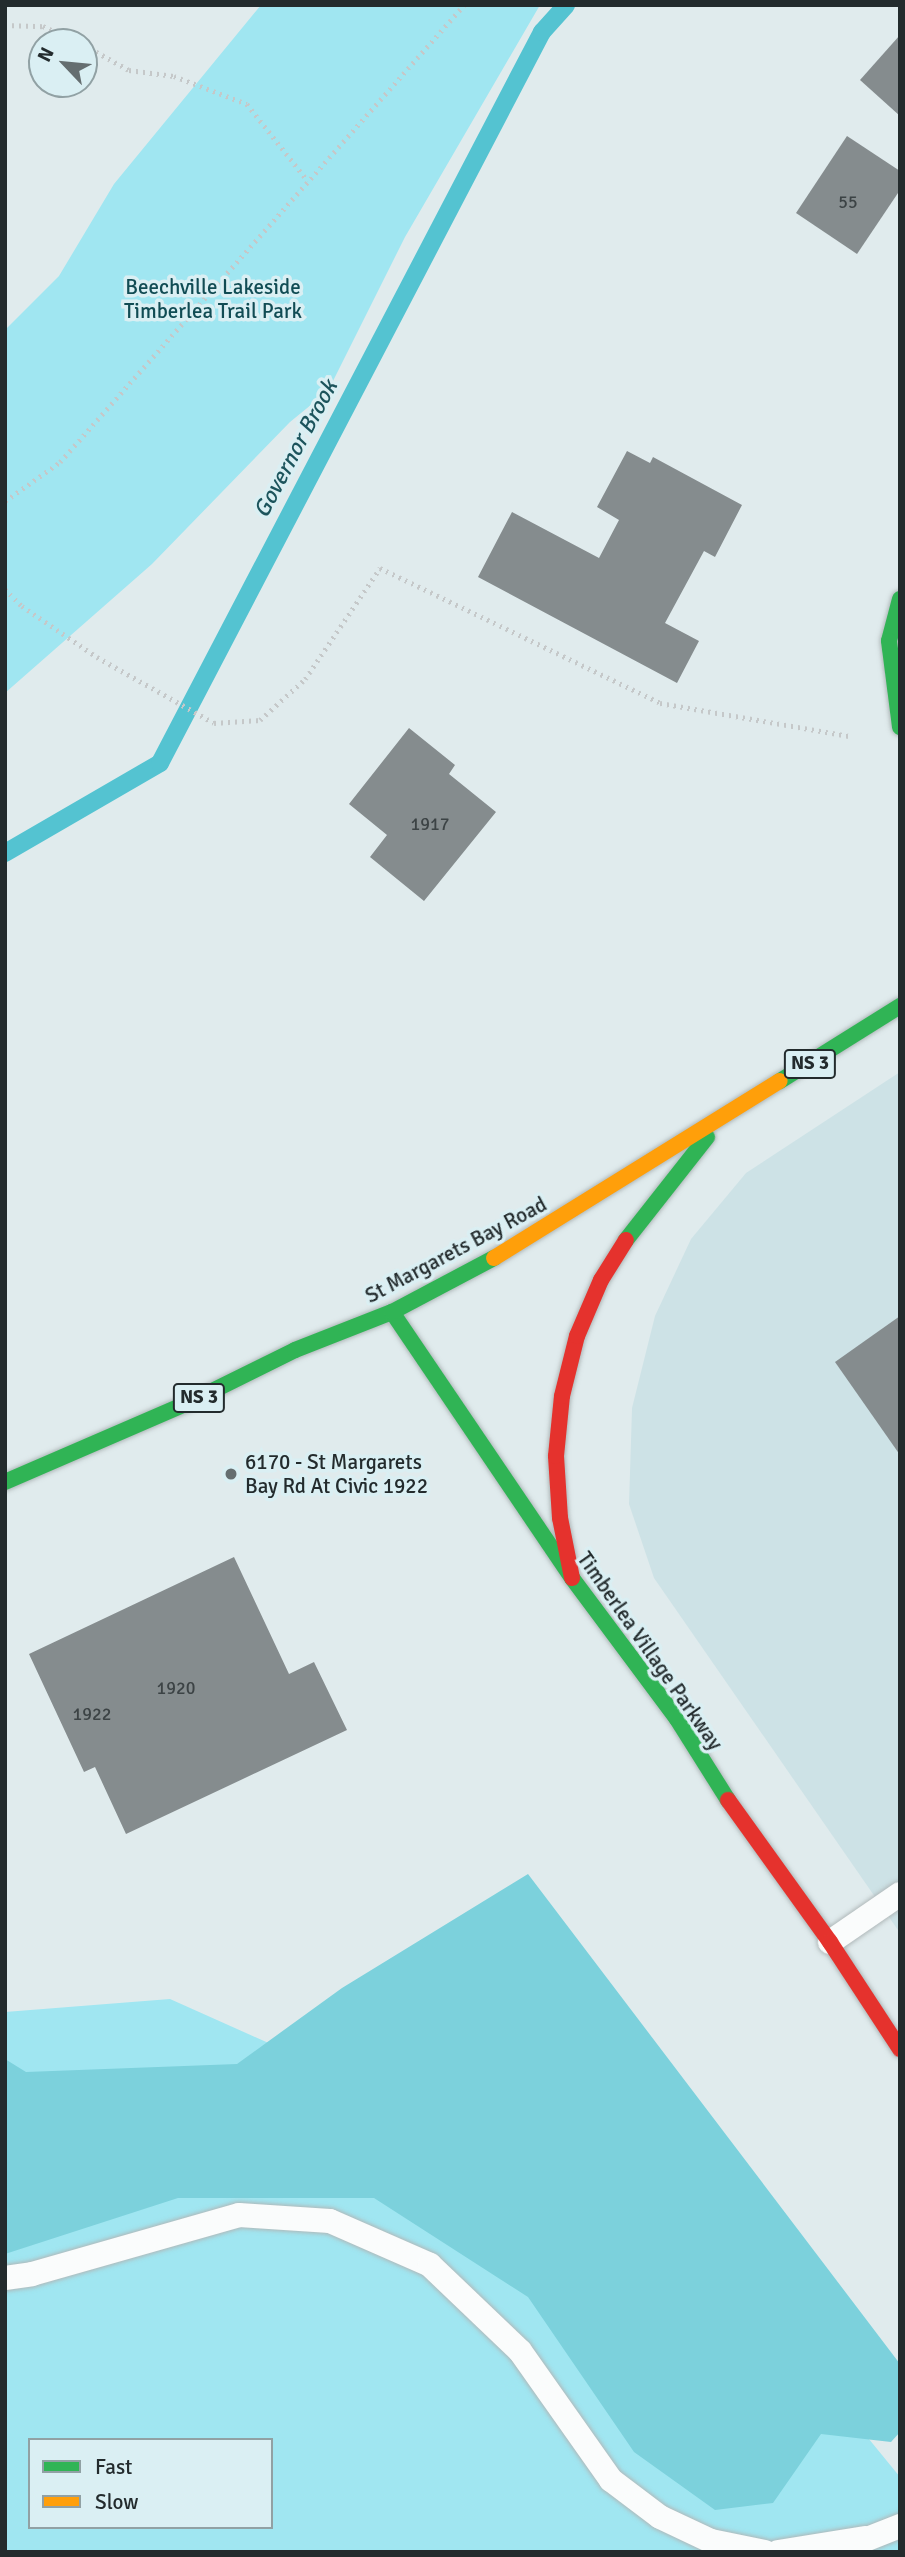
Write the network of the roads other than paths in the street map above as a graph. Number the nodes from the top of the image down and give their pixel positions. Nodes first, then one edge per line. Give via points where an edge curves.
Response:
1 (900, 599) edge
2 (900, 727) edge
3 (900, 1006) edge
4 (720, 1121) junction
5 (392, 1311) junction
6 (5, 1482) edge
7 (572, 1578) junction
8 (900, 1894) edge
9 (830, 1942) junction
10 (900, 2049) edge
11 (5, 2278) edge
12 (900, 2526) edge
13 (865, 2538) junction
14 (716, 2546) edge
15 (765, 2552) edge
16 (778, 2552) edge
17 (839, 2552) edge

1 - 2 main road via 889,641
3 - 4 main road, St Margarets Bay Road / NS 3
4 - 5 main road, St Margarets Bay Road / NS 3 via 525,1241
4 - 7 main road via 633,1228 601,1280 577,1336 562,1396 556,1456 560,1518
5 - 6 main road, St Margarets Bay Road / NS 3 via 295,1350 190,1402
5 - 7 main road, Timberlea Village Parkway
7 - 9 main road, Timberlea Village Parkway via 677,1718 720,1789
8 - 9 lane
9 - 10 main road, Timberlea Village Parkway
11 - 14 lane via 239,2215 330,2221 430,2265 520,2351 611,2480 660,2517
12 - 13 lane
13 - 16 lane
13 - 17 lane
14 - 15 lane

